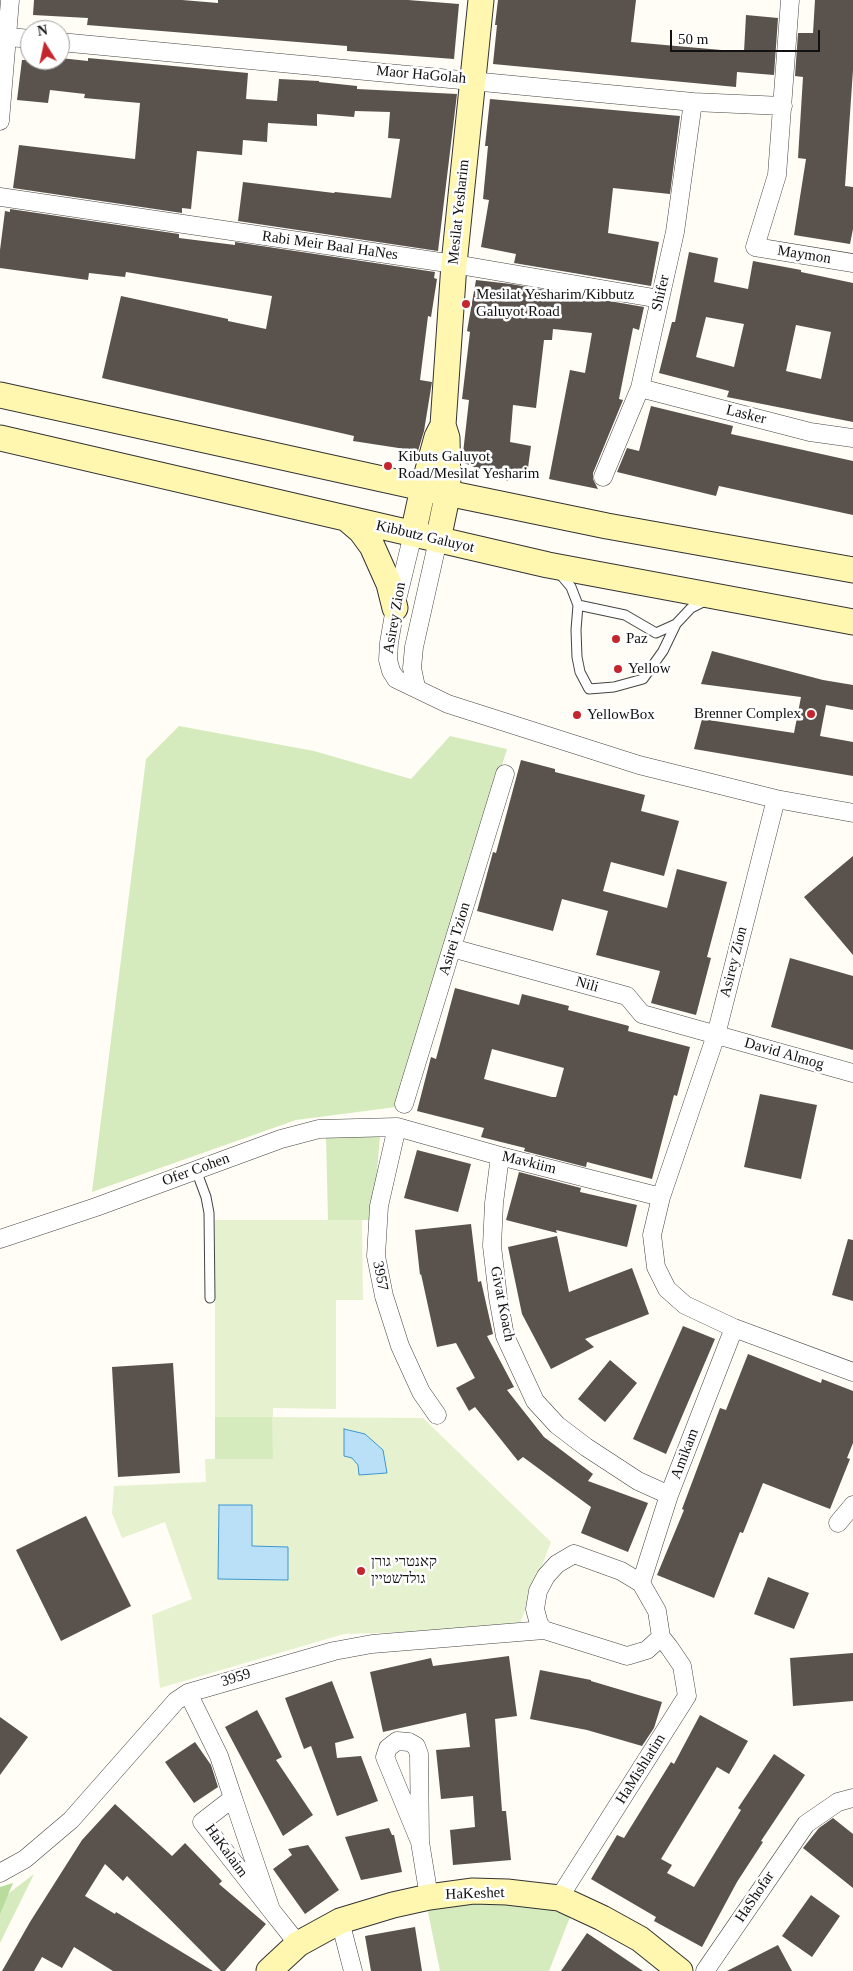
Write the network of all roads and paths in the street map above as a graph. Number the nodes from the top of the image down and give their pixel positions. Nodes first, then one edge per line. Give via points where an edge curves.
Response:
1 (10, 0) edge
2 (480, 0) edge
3 (790, 0) edge
4 (3, 36) edge
5 (20, 38) edge
6 (70, 43) edge
7 (473, 80) junction
8 (693, 102) junction
9 (782, 106) junction
10 (0, 121) edge
11 (0, 197) edge
12 (853, 263) edge
13 (454, 264) junction
14 (660, 299) junction
15 (640, 388) junction
16 (0, 394) edge
17 (443, 425) junction
18 (0, 438) edge
19 (853, 438) edge
20 (603, 477) dead end
21 (423, 488) junction
22 (448, 492) junction
23 (344, 518) junction
24 (412, 534) junction
25 (438, 540) junction
26 (548, 565) junction
27 (853, 570) edge
28 (715, 598) junction
29 (578, 605) junction
30 (395, 608) junction
31 (853, 622) edge
32 (676, 624) junction
33 (416, 687) junction
34 (505, 774) dead end
35 (776, 799) junction
36 (853, 813) edge
37 (452, 948) junction
38 (716, 1035) junction
39 (853, 1073) edge
40 (404, 1104) dead end
41 (397, 1127) junction
42 (500, 1156) junction
43 (196, 1170) junction
44 (661, 1197) junction
45 (0, 1239) edge
46 (210, 1298) dead end
47 (734, 1328) junction
48 (853, 1372) edge
49 (437, 1415) dead end
50 (669, 1495) junction
51 (853, 1505) edge
52 (838, 1523) dead end
53 (642, 1582) junction
54 (544, 1630) junction
55 (660, 1637) junction
56 (188, 1693) junction
57 (233, 1798) junction
58 (853, 1798) edge
59 (420, 1842) junction
60 (0, 1873) edge
61 (430, 1897) junction
62 (560, 1898) junction
63 (271, 1910) junction
64 (340, 1920) junction
65 (298, 1944) junction
66 (669, 1968) edge
67 (270, 1971) edge
68 (353, 1971) edge
69 (705, 1971) edge

1 - 4 street
2 - 7 main road, Mesilat Yesharim
3 - 9 street
4 - 5 street
4 - 10 street
6 - 7 street, Maor HaGolah
7 - 8 street, Maor HaGolah
7 - 13 main road, Mesilat Yesharim
8 - 9 street, Maor HaGolah
8 - 14 street, Shifer via 675,232
9 - 12 street, Maymon via 778,175 755,247
11 - 13 street, Rabi Meir Baal HaNes
13 - 14 street, Rabi Meir Baal HaNes
13 - 17 main road, Mesilat Yesharim
14 - 15 street, Shifer
15 - 19 street, Lasker via 810,432
15 - 20 street, Shifer
16 - 21 main road
17 - 21 main road, Mesilat Yesharim via 436,436
17 - 22 main road, Mesilat Yesharim via 447,438
18 - 23 main road, Kibbutz Galuyot
21 - 22 main road
21 - 24 main road, Mesilat Yesharim
22 - 25 main road, Mesilat Yesharim
22 - 27 main road via 607,526
23 - 24 main road, Kibbutz Galuyot
23 - 30 main road via 362,531 372,546 390,584
24 - 25 main road, Kibbutz Galuyot
24 - 30 street, Asirey Zion
25 - 26 main road, Kibbutz Galuyot
25 - 33 street, Asirey Zion via 414,647 412,668
26 - 28 main road, Kibbutz Galuyot
26 - 29 lane via 566,579
28 - 31 main road, Kibbutz Galuyot
28 - 32 lane via 691,608
29 - 32 lane via 625,615 656,633
29 - 32 lane via 578,657 580,672 589,689 614,687 643,679 663,651
30 - 33 street, Asirey Zion via 388,660 396,679
33 - 35 street, Asirey Zion via 448,704 639,765
34 - 37 street, Asirei Tzion
35 - 36 street
35 - 38 street, Asirey Zion
37 - 38 street, Nili via 627,996 642,1014
37 - 40 street, Asirei Tzion
38 - 39 street, David Almog
38 - 44 street, Asirey Zion
41 - 42 street, Mavkiim
41 - 43 street, Ofer Cohen via 319,1129 281,1138
41 - 49 street, 3957 via 379,1206 376,1256 384,1296 400,1346 421,1392
42 - 44 street, Mavkiim
42 - 50 street, Givat Koach via 492,1246 498,1298 505,1336 535,1401 586,1447 638,1481
43 - 45 street, Ofer Cohen via 96,1208
43 - 46 lane via 209,1213
44 - 47 street, Asirey Zion via 652,1235 656,1267 667,1289 685,1305
47 - 48 street, Asirey Zion
47 - 50 street, Amikam
50 - 53 street, Amikam
51 - 52 street
53 - 54 street via 574,1554 557,1564 538,1591 535,1610
53 - 55 street via 657,1611
54 - 55 street via 627,1656 647,1650
54 - 56 street, 3959 via 372,1644 325,1653
55 - 62 street, HaMishlatim via 682,1666 687,1696
56 - 57 street, HaKalaim via 219,1756
56 - 60 street, 3959 via 176,1701 71,1820 25,1859
57 - 63 street, HaKalaim
57 - 63 street, HaKalaim via 202,1822
58 - 69 street, HaShofar via 838,1802 806,1824
59 - 59 street via 419,1754 416,1746 397,1741 388,1748 385,1757
59 - 61 street
61 - 62 main road, HaKeshet via 473,1891
61 - 64 main road, HaKeshet
62 - 66 main road, HaKeshet via 640,1939
63 - 65 street, HaKalaim
64 - 65 main road, HaKeshet
64 - 68 street
65 - 67 main road, HaKeshet

